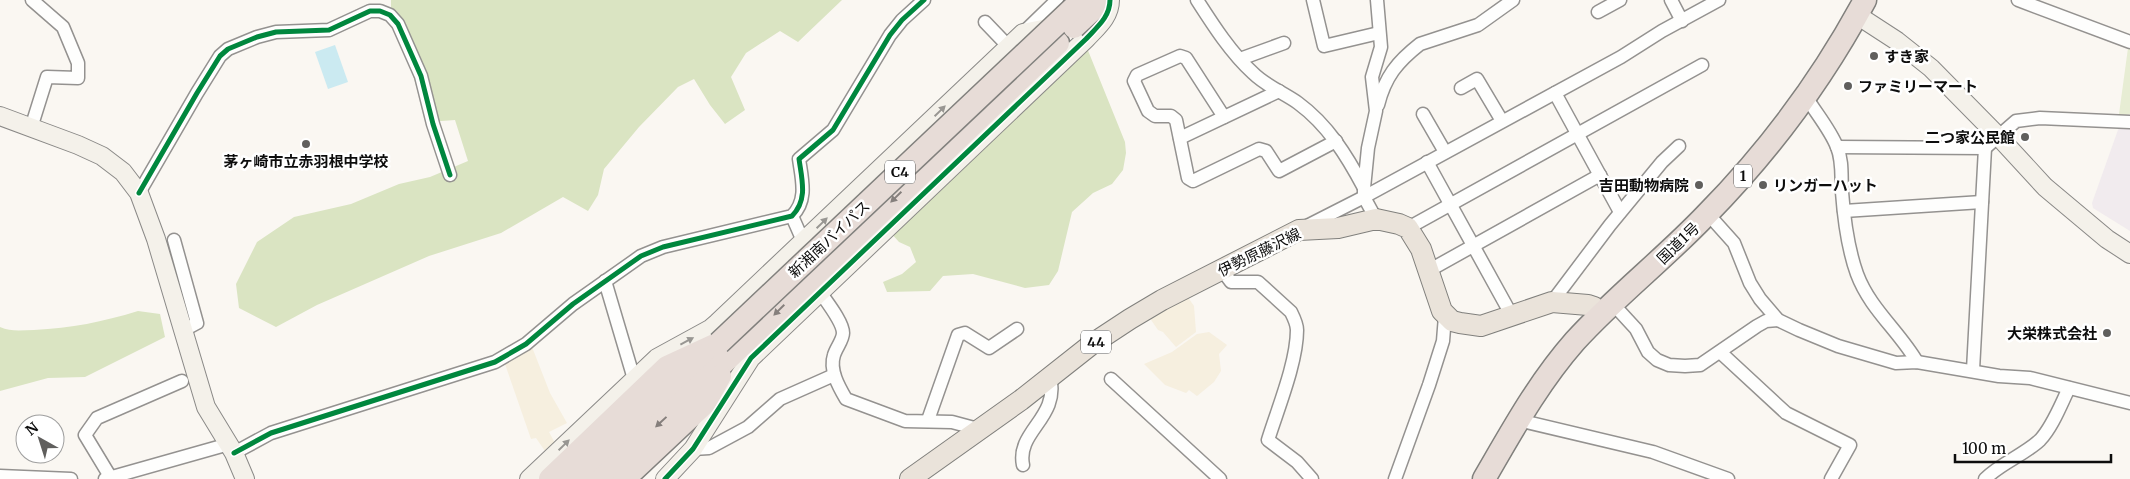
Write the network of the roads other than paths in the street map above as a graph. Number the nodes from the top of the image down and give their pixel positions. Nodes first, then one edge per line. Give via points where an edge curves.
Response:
1 (32, 0) edge
2 (924, 0) edge
3 (1057, 0) edge
4 (1082, 0) edge
5 (1098, 0) edge
6 (1102, 0) edge
7 (1110, 0) edge
8 (1197, 0) edge
9 (1313, 0) edge
10 (1377, 0) edge
11 (1512, 0) edge
12 (1620, 0) edge
13 (1671, 0) edge
14 (1719, 0) edge
15 (2018, 0) edge
16 (1861, 8) edge
17 (1598, 12) dead end
18 (1682, 20) junction
19 (985, 22) dead end
20 (1062, 25) junction
21 (1023, 32) junction
22 (1380, 32) junction
23 (2130, 42) edge
24 (1284, 43) dead end
25 (1008, 46) junction
26 (1078, 46) junction
27 (1240, 59) junction
28 (1702, 65) dead end
29 (1461, 88) dead end
30 (1279, 91) junction
31 (1555, 93) junction
32 (1805, 95) junction
33 (1424, 114) dead end
34 (0, 116) edge
35 (1224, 117) junction
36 (1502, 122) junction
37 (2130, 122) edge
38 (1374, 124) junction
39 (31, 128) junction
40 (1578, 134) junction
41 (1998, 136) junction
42 (1180, 138) junction
43 (1336, 141) junction
44 (1679, 146) dead end
45 (1837, 146) junction
46 (1985, 148) junction
47 (1445, 152) junction
48 (1427, 162) junction
49 (450, 175) dead end
50 (1600, 175) junction
51 (1364, 192) junction
52 (139, 193) junction
53 (1982, 202) junction
54 (1450, 205) junction
55 (1844, 211) junction
56 (1620, 212) junction
57 (1708, 214) junction
58 (792, 216) junction
59 (1376, 220) junction
60 (1408, 228) junction
61 (1299, 230) junction
62 (174, 240) dead end
63 (803, 242) junction
64 (1473, 246) junction
65 (2130, 254) edge
66 (1222, 270) junction
67 (1428, 271) junction
68 (605, 281) junction
69 (820, 292) junction
70 (1552, 302) junction
71 (1607, 309) junction
72 (1445, 316) junction
73 (1512, 316) junction
74 (1778, 320) junction
75 (1017, 328) dead end
76 (184, 330) junction
77 (725, 350) junction
78 (1720, 352) junction
79 (1917, 362) junction
80 (1973, 370) junction
81 (834, 375) junction
82 (1050, 377) junction
83 (634, 379) junction
84 (1111, 380) dead end
85 (182, 382) dead end
86 (2069, 388) junction
87 (2130, 402) edge
88 (928, 420) junction
89 (1518, 420) junction
90 (978, 429) junction
91 (231, 448) junction
92 (694, 449) junction
93 (1023, 465) dead end
94 (0, 476) edge
95 (108, 478) edge
96 (71, 479) edge
97 (245, 479) edge
98 (528, 479) edge
99 (550, 479) edge
100 (577, 479) edge
101 (602, 479) edge
102 (624, 479) edge
103 (665, 479) edge
104 (910, 479) edge
105 (1220, 479) edge
106 (1312, 479) edge
107 (1395, 479) edge
108 (1484, 479) edge
109 (1728, 479) edge
110 (1831, 479) edge
111 (1985, 479) edge

1 - 39 street via 62,27 78,63 78,78 48,77
2 - 58 street via 890,36 833,130 800,159 803,198
3 - 21 street
4 - 77 highway, 新湘南バイパス / C4, bridge
5 - 20 street via 1073,23
6 -> 77 highway, 新湘南バイパス / C4, bridge
7 - 26 street via 1106,16
8 - 27 street
9 - 22 street via 1324,46
10 - 22 street
11 - 38 street via 1488,20 1420,44 1412,50 1385,80
12 - 17 street
13 - 18 street
14 - 18 street
15 - 23 street
16 - 32 highway, 国道1号 / 1
16 - 41 street via 1931,68
18 - 31 street
19 - 25 street
20 - 21 street
20 - 26 street
21 - 25 street
22 - 38 street via 1381,47 1372,77
24 - 27 street
63 -> 25 street
26 - 69 street
27 - 30 street via 1253,74
28 - 40 street
29 - 36 street via 1477,79
30 - 35 street
30 - 43 street via 1310,112
31 - 36 street
31 - 40 street
32 - 45 street
32 - 57 highway, 国道1号 / 1 via 1753,164
33 - 47 street
34 - 39 street
35 - 42 street
35 - 42 street via 1186,58 1180,56 1137,75 1134,81 1148,112 1176,120
36 - 47 street
37 - 41 street via 2040,118 2016,121
38 - 51 street
39 - 52 street via 102,156 123,172
40 - 50 street
40 - 54 street
41 - 46 street
41 - 65 street via 2045,187
42 - 43 street via 1188,178 1193,181 1258,149 1266,151 1279,170
43 - 51 street
44 - 56 street
45 - 46 street
45 - 55 street
46 - 53 street
47 - 48 street
48 - 51 street
48 - 54 street
49 - 52 street via 422,76 398,24 390,15 380,11 328,30 276,32 228,49 220,56 197,93
50 - 56 street
50 - 64 street
51 - 59 street
51 - 61 street
52 - 76 street
53 - 55 street
53 - 80 street
54 - 60 street
54 - 64 street
55 - 79 street via 1861,285
56 - 70 street
57 - 71 highway, 国道1号 / 1
57 - 74 street via 1734,243 1750,283
58 - 63 street
58 - 68 street via 663,247 628,264
59 - 60 main road, 伊勢原藤沢線 / 44
59 - 61 main road, 伊勢原藤沢線 / 44 via 1338,228
60 - 67 main road via 1416,238
61 - 66 main road, 伊勢原藤沢線 / 44
62 - 76 street via 197,323
83 -> 63 street via 662,354 710,329
64 - 67 street
64 - 73 street
66 - 82 main road, 伊勢原藤沢線 / 44 via 1130,319
66 - 106 street via 1231,282 1258,282 1291,312 1297,328 1296,346 1268,440 1297,462
67 - 72 main road
68 - 83 street
68 - 91 street via 559,314 526,344 495,362
69 - 81 street via 842,327 843,335 833,356
69 - 92 street via 751,358
70 - 71 main road
70 - 73 main road
71 - 78 street via 1636,329 1648,352 1669,365 1700,364
71 - 89 highway, 国道1号 / 1 via 1550,372
72 - 73 main road via 1460,323 1481,326
72 - 107 street via 1443,342
74 - 78 street via 1766,321
74 - 79 street via 1878,359 1896,363
75 - 88 street via 989,348 965,333 958,335
76 - 91 street via 206,407
77 - 99 highway via 667,367
77 - 100 highway, 新湘南バイパス / C4
77 -> 101 highway, 新湘南バイパス / C4
77 - 102 highway via 705,404
78 - 110 street via 1786,413 1850,445
79 - 80 street
80 - 86 street via 2030,378
81 - 88 street via 846,399 905,421
81 - 92 street via 780,399 748,427 709,448
82 - 90 main road, 伊勢原藤沢線 / 44
82 - 93 street via 1052,398 1023,446
98 -> 83 street
84 - 105 street
85 - 95 street via 97,418 85,435
86 - 87 street
86 - 111 street via 2040,439
88 - 90 street
89 - 108 highway, 国道1号 / 1
89 - 109 street via 1653,452
90 - 104 main road, 伊勢原藤沢線 / 44
91 - 95 street
91 - 97 street
92 - 103 street
94 - 96 street

